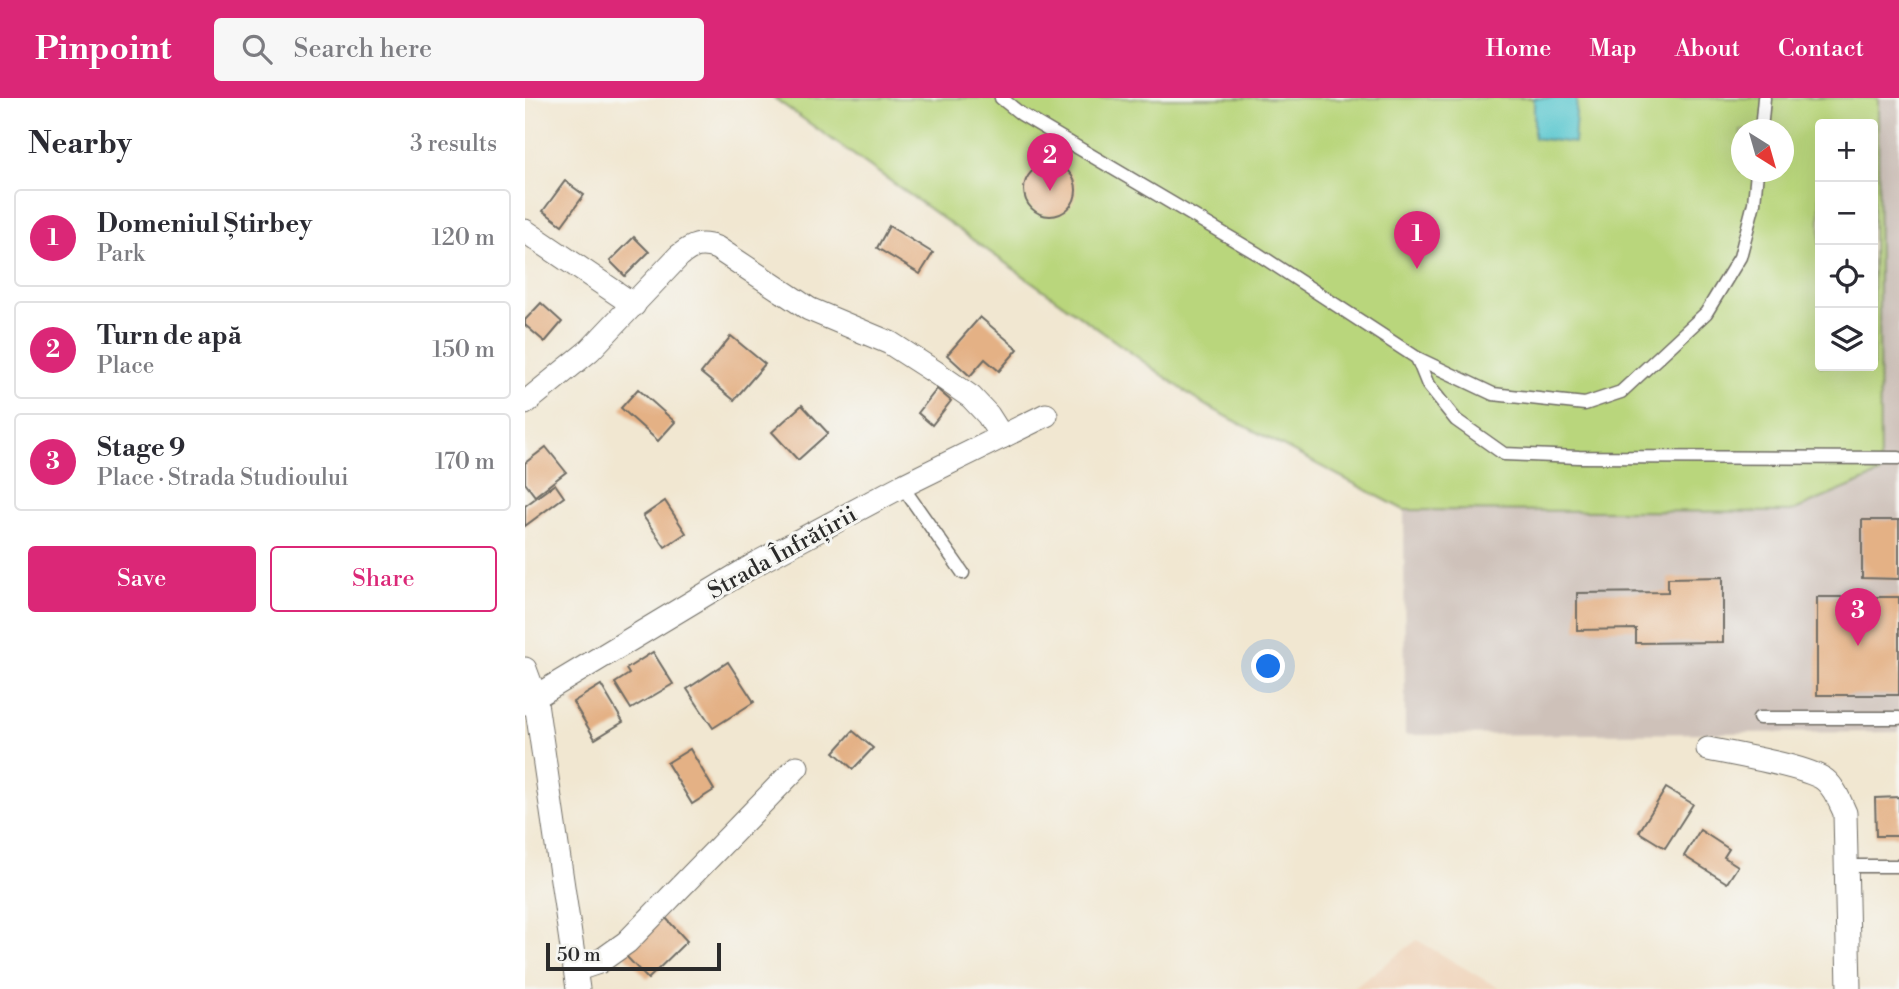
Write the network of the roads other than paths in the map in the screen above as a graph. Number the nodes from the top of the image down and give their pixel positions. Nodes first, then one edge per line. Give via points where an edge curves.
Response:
1 (1001, 98) edge
2 (1764, 98) edge
3 (1762, 119) edge
4 (1756, 182) edge
5 (525, 231) edge
6 (634, 305) junction
7 (1417, 358) junction
8 (525, 403) edge
9 (1046, 415) dead end
10 (1002, 437) junction
11 (1899, 458) edge
12 (902, 486) junction
13 (963, 573) dead end
14 (525, 669) edge
15 (530, 700) edge
16 (1759, 718) dead end
17 (1899, 718) edge
18 (1708, 748) dead end
19 (797, 767) dead end
20 (1846, 866) junction
21 (1899, 866) edge
22 (576, 979) edge
23 (1849, 989) edge

1 - 7 lane via 1258,254
2 - 3 lane
4 - 7 lane via 1740,257 1706,313 1621,392 1585,404 1493,394
5 - 6 street
6 - 8 street via 590,350
6 - 10 street via 679,256 705,243 809,309 890,343 935,372 971,397
7 - 11 lane via 1428,385 1456,420 1504,454
9 - 10 street, Strada Înfrățirii
10 - 12 street, Strada Înfrățirii
12 - 13 lane
12 - 15 street, Strada Înfrățirii via 759,562
14 - 15 street
15 - 22 street
16 - 17 lane
18 - 20 street via 1825,780 1845,813
19 - 22 street via 627,942
20 - 21 lane
20 - 23 street

